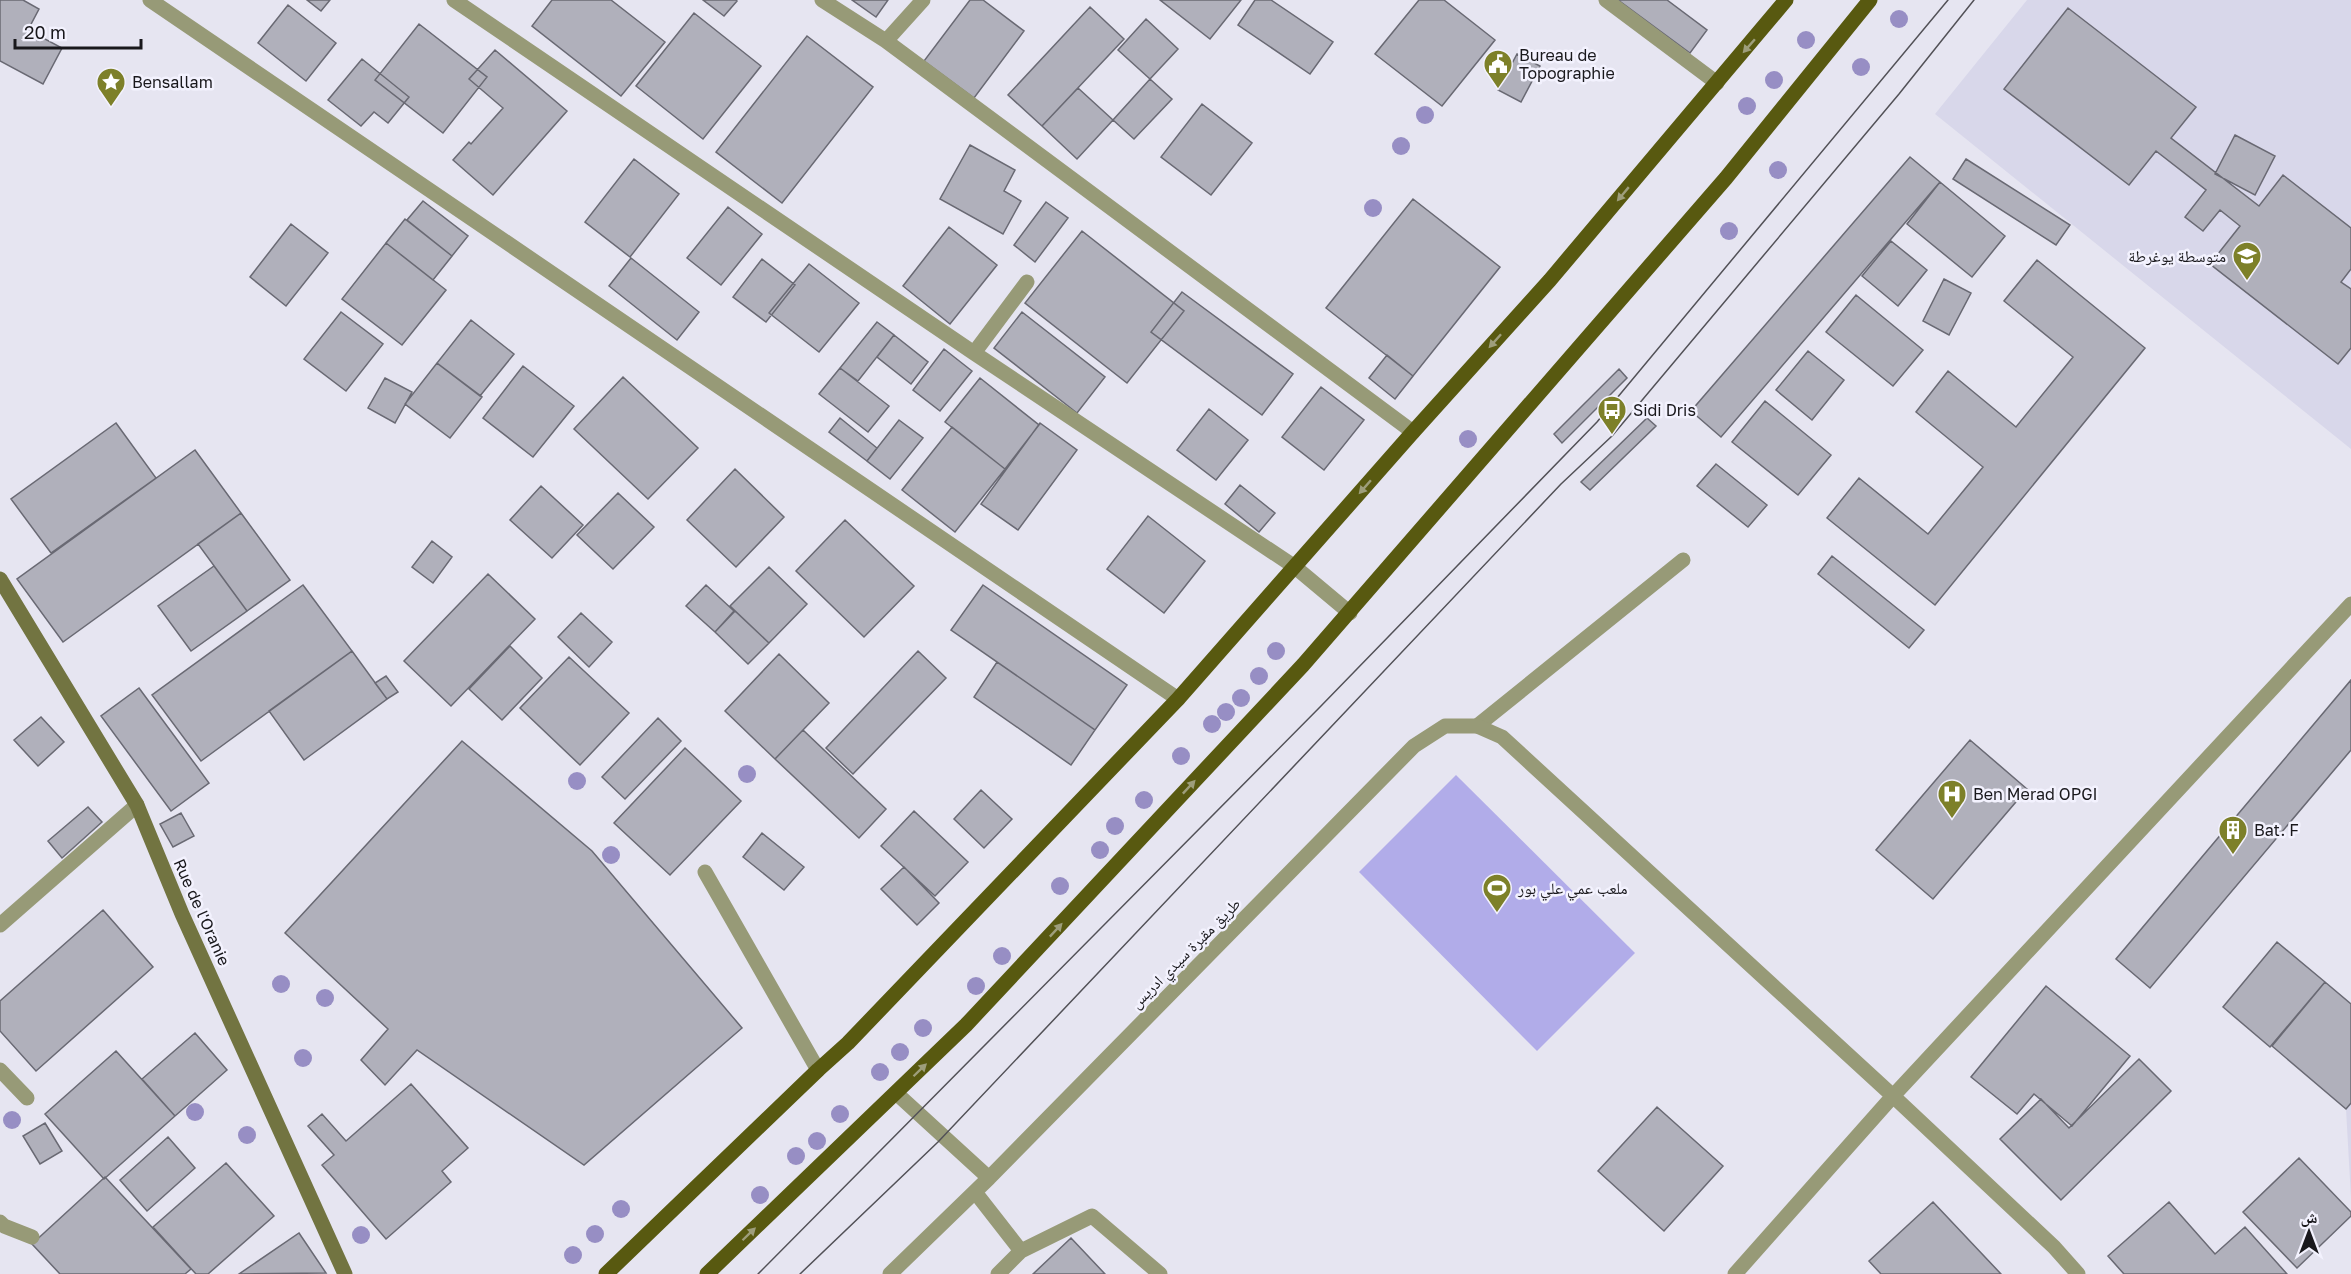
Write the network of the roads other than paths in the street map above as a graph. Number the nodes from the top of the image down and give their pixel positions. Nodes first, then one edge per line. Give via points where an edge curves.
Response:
1 (150, 0) edge
2 (454, 0) edge
3 (822, 0) edge
4 (923, 0) edge
5 (1606, 0) edge
6 (1786, 0) edge
7 (1870, 0) edge
8 (886, 41) junction
9 (1717, 83) junction
10 (1027, 282) dead end
11 (974, 353) junction
12 (1413, 432) junction
13 (1683, 560) dead end
14 (1295, 567) junction
15 (0, 579) edge
16 (2351, 604) edge
17 (1350, 613) junction
18 (1178, 699) junction
19 (1477, 726) junction
20 (137, 805) junction
21 (705, 872) dead end
22 (0, 925) edge
23 (0, 1070) edge
24 (818, 1070) junction
25 (896, 1093) junction
26 (1893, 1096) junction
27 (27, 1098) dead end
28 (989, 1178) junction
29 (975, 1192) junction
30 (0, 1222) edge
31 (32, 1237) dead end
32 (1021, 1251) junction
33 (345, 1274) edge
34 (606, 1274) edge
35 (706, 1274) edge
36 (890, 1274) edge
37 (998, 1274) edge
38 (1160, 1274) edge
39 (1735, 1274) edge
40 (2078, 1274) edge

1 - 18 street
2 - 11 street
3 - 8 street
4 - 8 street
5 - 9 street
6 -> 9 main road
7 - 17 main road via 1726,178
8 - 12 street
9 -> 12 main road via 1551,280
10 - 11 street
11 - 14 street
12 -> 14 main road
13 - 19 street
14 - 17 street
14 - 18 main road
15 - 20 street, Rue de l'Oranie
16 - 26 street
25 -> 17 main road via 966,1026
18 - 24 main road
19 - 26 street, طريق مقبرة سيدي ادريس via 1502,737
19 - 28 street, طريق مقبرة سيدي ادريس via 1445,726 1414,746
20 - 22 street
20 - 33 street, Rue de l'Oranie via 182,914
21 - 24 street
23 - 27 street
24 - 34 main road
25 - 28 street
35 -> 25 main road
26 - 39 street
26 - 40 street, طريق مقبرة سيدي ادريس
28 - 29 street, طريق مقبرة سيدي ادريس
29 - 32 street
29 - 36 street, طريق مقبرة سيدي ادريس
30 - 31 street
32 - 37 street
32 - 38 street via 1092,1216

